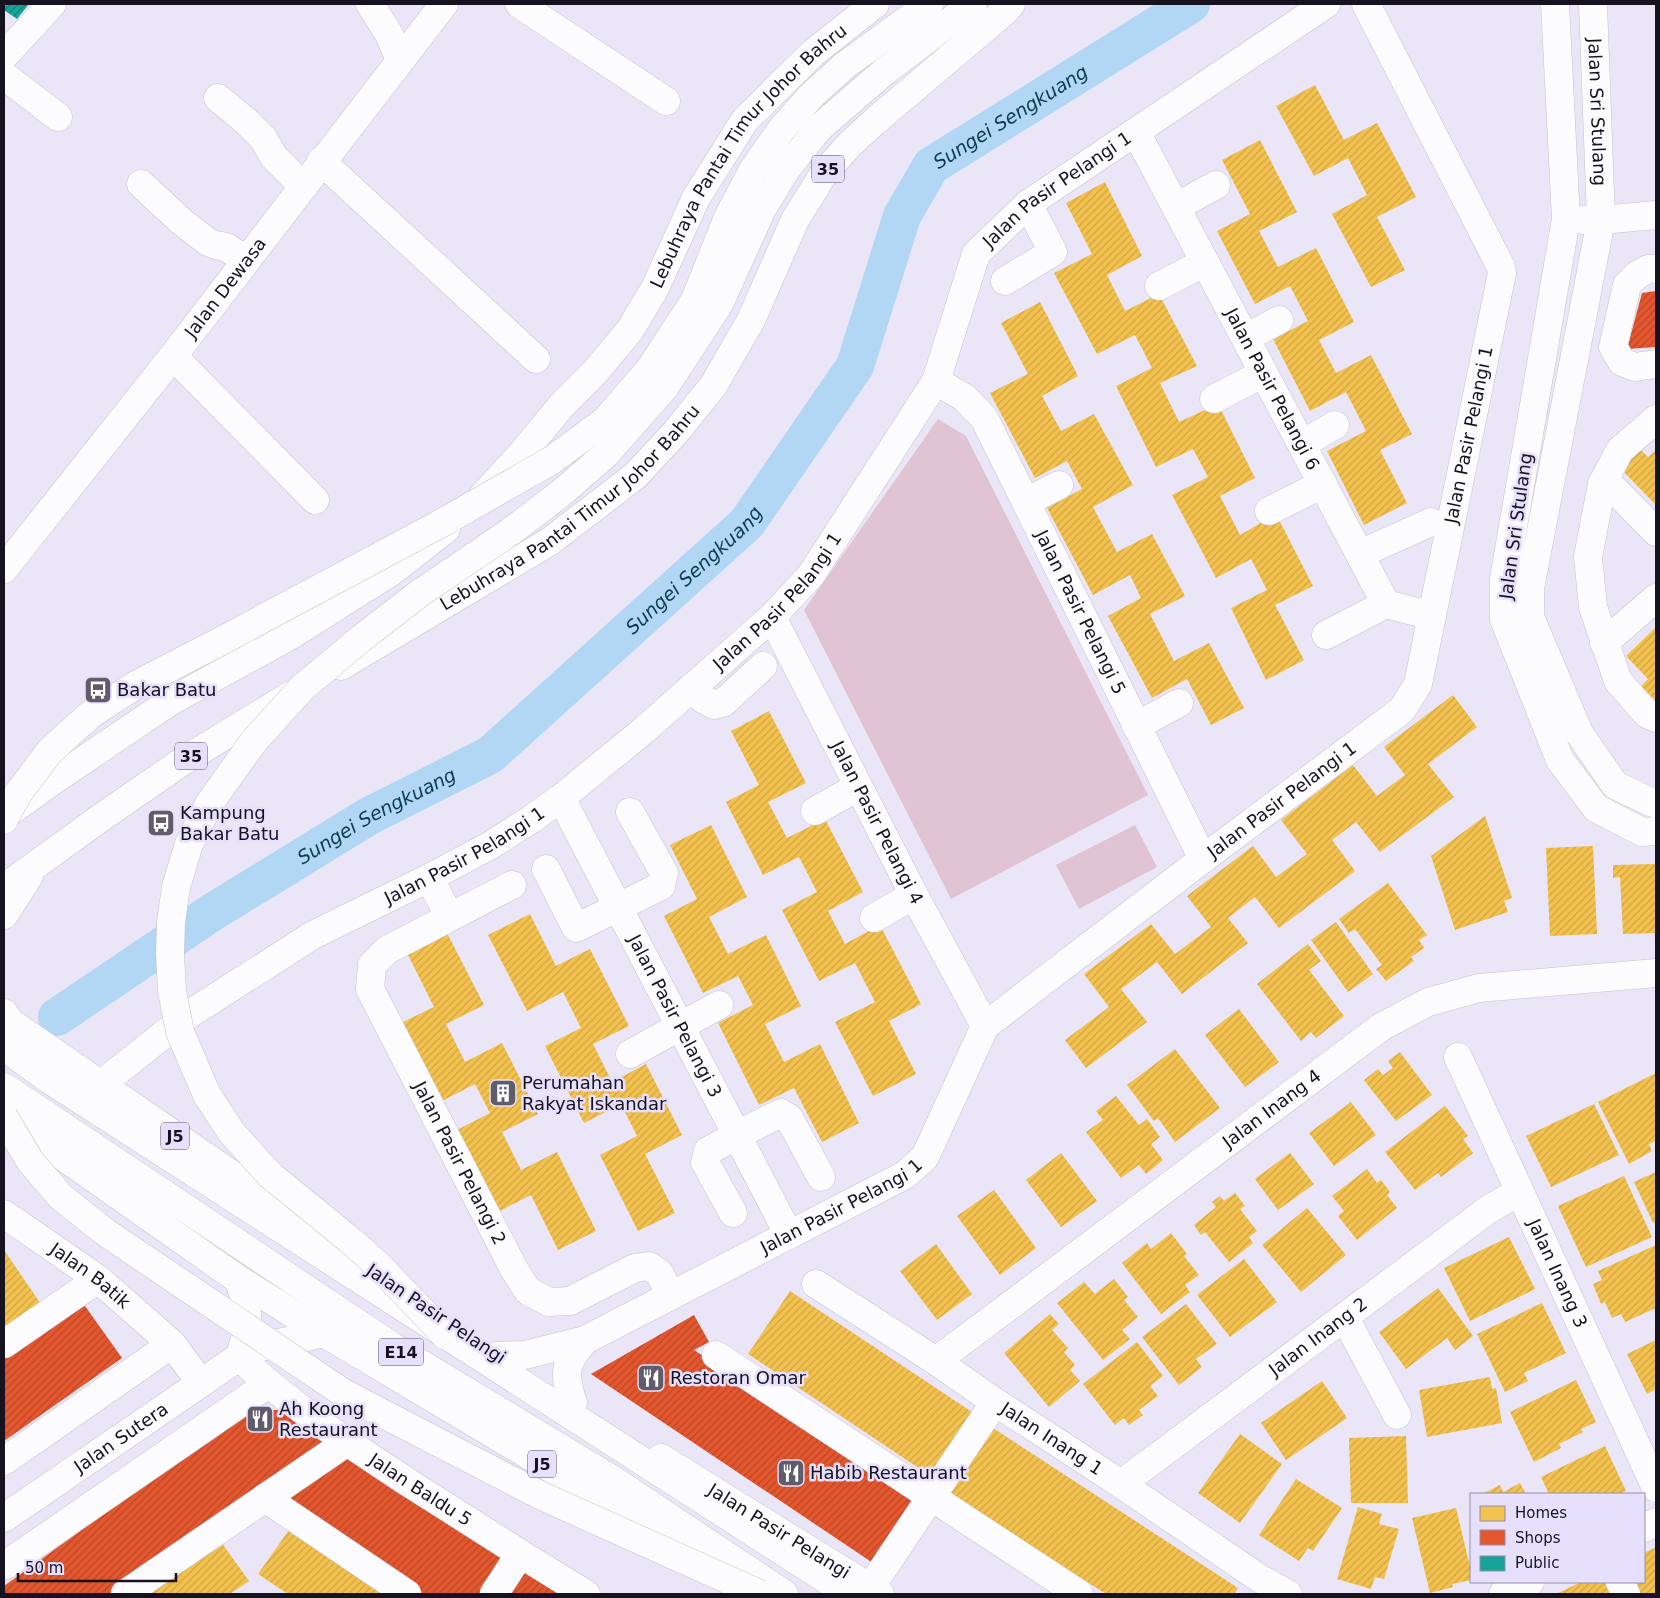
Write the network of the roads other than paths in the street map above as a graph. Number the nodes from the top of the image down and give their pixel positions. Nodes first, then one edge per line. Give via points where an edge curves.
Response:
1 (52, 4) edge
2 (370, 4) edge
3 (444, 4) edge
4 (518, 4) edge
5 (929, 4) edge
6 (973, 4) edge
7 (1011, 4) edge
8 (1326, 4) edge
9 (1366, 4) edge
10 (1555, 4) edge
11 (1593, 4) edge
12 (870, 6) edge
13 (4, 56) edge
14 (400, 60) junction
15 (4, 76) edge
16 (218, 98) dead end
17 (666, 101) dead end
18 (58, 117) dead end
19 (1136, 132) junction
20 (321, 161) junction
21 (141, 184) dead end
22 (1216, 184) dead end
23 (303, 186) junction
24 (1028, 204) junction
25 (1176, 207) junction
26 (1656, 215) edge
27 (1566, 219) junction
28 (1601, 220) junction
29 (246, 260) junction
30 (1205, 262) junction
31 (1656, 269) edge
32 (1005, 281) dead end
33 (1159, 286) dead end
34 (1279, 320) dead end
35 (1246, 338) junction
36 (173, 356) junction
37 (536, 359) dead end
38 (1656, 364) edge
39 (1264, 373) junction
40 (657, 379) junction
41 (936, 381) junction
42 (1214, 399) dead end
43 (562, 405) junction
44 (1656, 419) edge
45 (1334, 425) dead end
46 (1302, 444) junction
47 (634, 476) junction
48 (1323, 484) junction
49 (1602, 484) junction
50 (1059, 485) dead end
51 (315, 500) dead end
52 (1026, 502) junction
53 (1269, 511) dead end
54 (1430, 522) dead end
55 (1656, 532) edge
56 (1360, 554) junction
57 (4, 569) edge
58 (1656, 598) edge
59 (1386, 604) junction
60 (1432, 616) junction
61 (772, 618) junction
62 (1326, 635) dead end
63 (1604, 643) junction
64 (763, 666) dead end
65 (692, 687) junction
66 (1179, 703) dead end
67 (1656, 718) edge
68 (1136, 726) junction
69 (858, 787) junction
70 (561, 798) junction
71 (1656, 803) edge
72 (815, 811) dead end
73 (630, 812) dead end
74 (4, 817) edge
75 (1656, 831) edge
76 (1203, 859) junction
77 (40, 860) junction
78 (546, 869) dead end
79 (429, 878) junction
80 (512, 885) dead end
81 (4, 888) edge
82 (914, 895) junction
83 (618, 907) junction
84 (4, 915) edge
85 (450, 917) junction
86 (874, 918) dead end
87 (1654, 978) edge
88 (720, 1005) dead end
89 (5, 1025) edge
90 (681, 1026) junction
91 (985, 1026) junction
92 (630, 1054) dead end
93 (1458, 1057) dead end
94 (100, 1085) junction
95 (4, 1087) edge
96 (10, 1120) edge
97 (737, 1135) junction
98 (821, 1177) dead end
99 (1519, 1192) junction
100 (733, 1212) dead end
101 (4, 1215) edge
102 (789, 1235) junction
103 (98, 1279) junction
104 (239, 1280) junction
105 (816, 1284) dead end
106 (670, 1295) junction
107 (1344, 1318) junction
108 (324, 1333) junction
109 (445, 1335) junction
110 (585, 1340) junction
111 (4, 1344) edge
112 (172, 1344) junction
113 (716, 1355) dead end
114 (497, 1356) junction
115 (239, 1357) junction
116 (936, 1361) junction
117 (201, 1383) junction
118 (268, 1384) junction
119 (995, 1402) junction
120 (573, 1403) junction
121 (1397, 1415) dead end
122 (347, 1442) junction
123 (4, 1460) edge
124 (1120, 1484) junction
125 (1656, 1488) edge
126 (931, 1496) junction
127 (265, 1498) junction
128 (4, 1518) edge
129 (520, 1554) junction
130 (4, 1566) edge
131 (1528, 1583) edge
132 (1253, 1586) edge
133 (866, 1592) edge
134 (125, 1594) edge
135 (407, 1594) edge
136 (494, 1594) edge
137 (586, 1594) edge
138 (760, 1594) edge
139 (784, 1594) edge
140 (1079, 1594) edge
141 (1288, 1594) edge
142 (1503, 1594) edge

1 - 13 main road
2 - 14 main road via 389,34
3 - 14 main road, Jalan Dewasa
4 - 17 main road
5 - 40 main road via 844,66 810,96 781,130 753,170 729,215 695,300
6 - 40 main road via 885,70 820,128 792,162 762,210 719,304
7 - 47 main road, Lebuhraya Pantai Timur Johor Bahru / 35 via 874,122 824,173 795,220 751,320 713,386
8 - 19 main road, Jalan Pasir Pelangi 1
9 - 60 main road, Jalan Pasir Pelangi 1 via 1502,270
10 - 27 main road, Jalan Sri Stulang
11 - 28 main road, Jalan Sri Stulang
12 - 43 main road, Lebuhraya Pantai Timur Johor Bahru via 813,53 744,120 696,198 655,288 630,330
14 - 20 main road, Jalan Dewasa
15 - 18 main road
16 - 23 main road via 263,138 274,158
19 - 24 main road, Jalan Pasir Pelangi 1
19 - 25 main road, Jalan Pasir Pelangi 6
20 - 23 main road, Jalan Dewasa
20 - 37 main road
21 - 29 main road via 208,242 226,247
22 - 25 main road
23 - 29 main road, Jalan Dewasa
24 - 32 main road via 1053,252
24 - 41 main road, Jalan Pasir Pelangi 1 via 976,254
25 - 30 main road, Jalan Pasir Pelangi 6
26 - 28 main road
27 - 28 main road
27 - 75 main road, Jalan Sri Stulang via 1504,580 1504,619 1560,760 1596,808 1642,832
28 - 71 main road, Jalan Sri Stulang via 1530,588 1530,617 1579,733 1616,785
29 - 36 main road, Jalan Dewasa
30 - 33 main road
30 - 35 main road, Jalan Pasir Pelangi 6
31 - 38 main road via 1636,275 1627,285 1614,347 1622,362 1635,367
34 - 35 main road
35 - 39 main road, Jalan Pasir Pelangi 6
36 - 51 main road
36 - 57 main road, Jalan Dewasa
39 - 42 main road
39 - 46 main road, Jalan Pasir Pelangi 6
40 - 74 main road, bridge via 552,460 432,528 136,685 91,714 50,751
40 - 109 main road, bridge via 605,455 560,494 420,593 302,688 254,741 209,804 189,844 176,887 171,922 172,991 180,1032 207,1096 232,1134 270,1174 351,1241
41 - 52 main road, Jalan Pasir Pelangi 5 via 966,398 984,418
41 - 61 main road, Jalan Pasir Pelangi 1 via 811,575
43 - 47 main road via 556,437 560,454 570,467 601,482
43 - 74 main road, Lebuhraya Pantai Timur Johor Bahru via 486,493 391,572 292,634 171,701
44 - 49 main road via 1620,450
45 - 46 main road
46 - 48 main road, Jalan Pasir Pelangi 6
47 - 77 main road, Lebuhraya Pantai Timur Johor Bahru / 35 via 549,542 213,742
48 - 53 main road
48 - 56 main road, Jalan Pasir Pelangi 6
49 - 55 main road via 1615,490
49 - 63 main road via 1588,557 1593,607
50 - 52 main road
52 - 68 main road, Jalan Pasir Pelangi 5
54 - 56 main road
56 - 59 main road, Jalan Pasir Pelangi 6
58 - 63 main road
59 - 60 main road
59 - 62 main road
60 - 76 main road, Jalan Pasir Pelangi 1 via 1418,684 1402,710
61 - 65 main road, Jalan Pasir Pelangi 1
61 - 69 main road, Jalan Pasir Pelangi 4
63 - 67 main road via 1618,681 1647,714
64 - 65 main road via 724,702 714,705
65 - 70 main road, Jalan Pasir Pelangi 1 via 644,731
66 - 68 main road
68 - 76 main road, Jalan Pasir Pelangi 5
69 - 72 main road
69 - 82 main road, Jalan Pasir Pelangi 4
70 - 79 main road, Jalan Pasir Pelangi 1 via 491,845
70 - 83 main road, Jalan Pasir Pelangi 3
73 - 83 main road via 664,873 661,886
76 - 91 main road, Jalan Pasir Pelangi 1
77 - 81 main road, Lebuhraya Pantai Timur Johor Bahru / 35
77 - 84 main road
78 - 83 main road via 576,928
79 - 85 main road
79 - 94 main road, Jalan Pasir Pelangi 1 via 313,935 188,1015
80 - 85 main road, Jalan Pasir Pelangi 2
82 - 86 main road
82 - 91 main road, Jalan Pasir Pelangi 4
83 - 90 main road, Jalan Pasir Pelangi 3
85 - 106 main road, Jalan Pasir Pelangi 2 via 387,950 372,965 370,989 514,1269 528,1291 549,1302 570,1301 634,1268 649,1266 659,1273
87 - 116 main road, Jalan Inang 4 via 1479,988 1428,1002 1381,1027
88 - 90 main road
89 - 94 main road, Jalan Pasir Pelangi / J5
89 - 109 main road, E14, bridge via 50,1080
90 - 92 main road
90 - 97 main road, Jalan Pasir Pelangi 3
91 - 102 main road, Jalan Pasir Pelangi 1 via 925,1156 905,1175
93 - 99 main road, Jalan Inang 3
94 - 114 main road, Jalan Pasir Pelangi / J5
95 - 139 main road, E14 via 393,1348 610,1478
96 - 104 main road, J5
96 - 138 main road, bridge via 30,1161 61,1196 98,1226 345,1394 542,1496
97 - 98 main road via 781,1113 789,1118
97 - 100 main road via 708,1151 705,1162
97 - 102 main road, Jalan Pasir Pelangi 3
99 - 107 main road, Jalan Inang 2 via 1489,1209
99 - 125 main road, Jalan Inang 3
101 - 103 main road, Jalan Batik
102 - 106 main road, Jalan Pasir Pelangi 1
103 - 111 main road
103 - 112 main road, Jalan Batik
104 - 108 main road, J5
104 - 115 main road via 248,1316
105 - 116 main road, Jalan Inang 1
106 - 110 main road, Jalan Pasir Pelangi 1
107 - 121 main road
107 - 124 main road, Jalan Inang 2
108 - 115 main road, Jalan Sutera via 261,1347
108 - 138 main road, J5
109 - 133 main road, E14
110 - 114 main road, Jalan Pasir Pelangi 1 via 525,1355
110 - 120 main road, Jalan Pasir Pelangi 1 via 572,1354 566,1375
112 - 117 main road, Jalan Batik
112 - 123 main road
113 - 126 main road
114 - 120 main road, Jalan Pasir Pelangi / J5
115 - 117 main road, Jalan Sutera
115 - 118 main road, Jalan Baldu 5
116 - 119 main road, Jalan Inang 1
117 - 128 main road, Jalan Sutera
118 - 122 main road, Jalan Baldu 5
118 - 130 main road
119 - 124 main road, Jalan Inang 1
119 - 126 main road
120 - 133 main road, Jalan Pasir Pelangi / J5
122 - 127 main road
122 - 129 main road, Jalan Baldu 5
124 - 132 main road, Jalan Inang 1
126 - 133 main road
126 - 140 main road
127 - 134 main road
127 - 135 main road
129 - 136 main road
129 - 137 main road, Jalan Baldu 5
131 - 142 main road
132 - 141 main road, Jalan Inang 1

